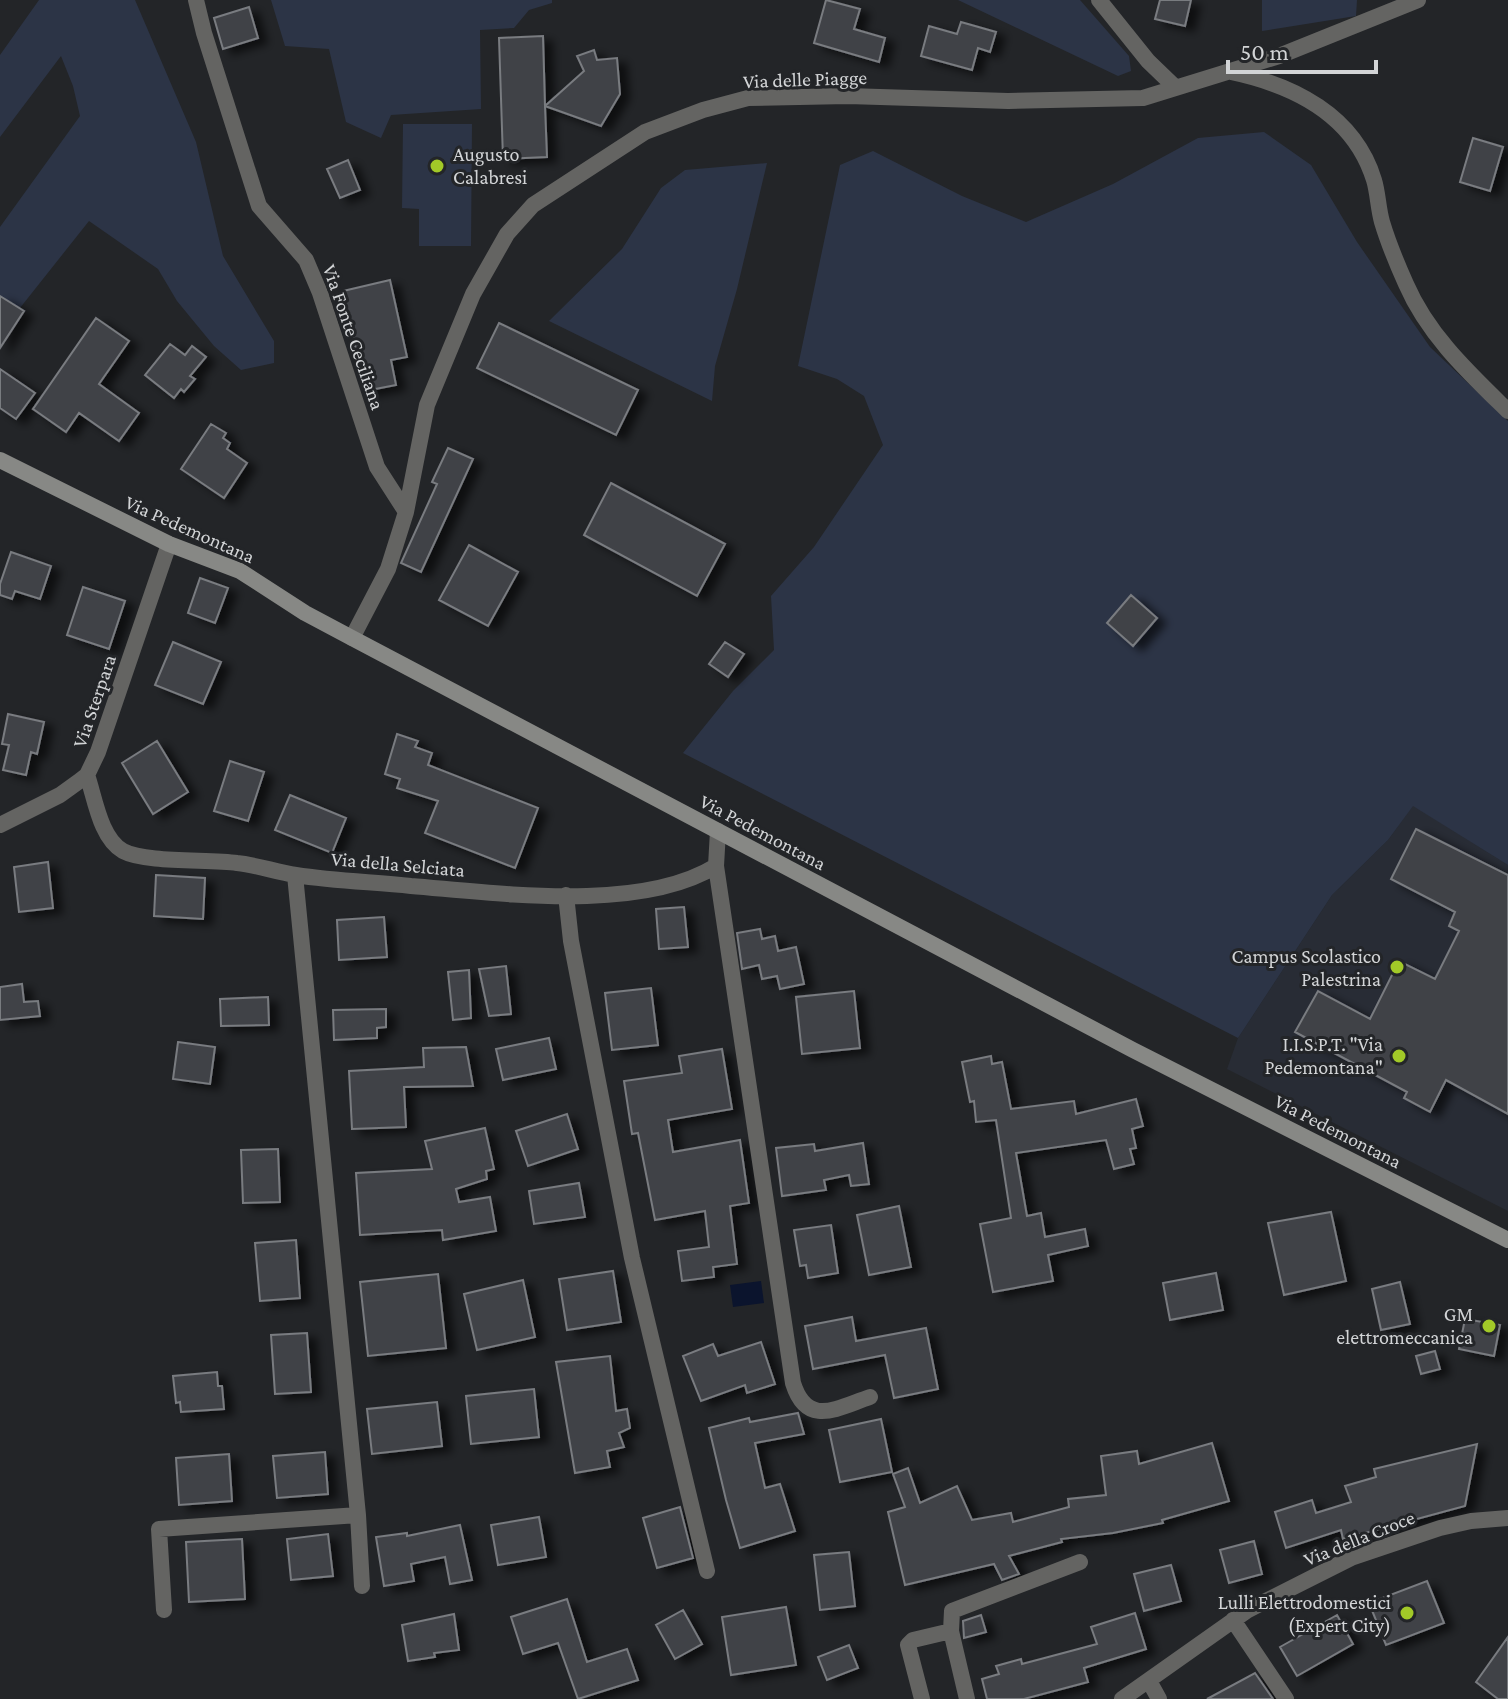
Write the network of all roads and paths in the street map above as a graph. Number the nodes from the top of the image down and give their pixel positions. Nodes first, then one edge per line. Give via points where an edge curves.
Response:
1 (196, 0) edge
2 (1099, 0) edge
3 (1418, 0) edge
4 (1230, 71) junction
5 (1176, 88) junction
6 (1508, 411) edge
7 (0, 460) edge
8 (406, 512) junction
9 (169, 544) junction
10 (352, 638) junction
11 (87, 775) junction
12 (0, 825) edge
13 (718, 831) junction
14 (716, 866) junction
15 (295, 875) junction
16 (566, 895) junction
17 (1508, 1240) edge
18 (870, 1397) dead end
19 (358, 1515) junction
20 (1508, 1518) edge
21 (1080, 1562) dead end
22 (707, 1571) dead end
23 (362, 1586) dead end
24 (164, 1610) dead end
25 (1233, 1620) junction
26 (951, 1631) junction
27 (1149, 1681) junction
28 (922, 1699) edge
29 (967, 1699) edge
30 (1122, 1699) edge
31 (1159, 1699) edge
32 (1286, 1699) edge

1 - 8 street, Via Fonte Ceciliana via 259,206 306,260 377,467
2 - 5 street
3 - 4 street, Via delle Piagge
4 - 5 street, Via delle Piagge
4 - 6 street via 1302,94 1351,135 1374,180 1382,221 1407,287 1450,354
5 - 8 street, Via delle Piagge via 1143,98 748,98 645,132 533,205 507,234 473,294 427,405
7 - 9 street, Via Pedemontana
8 - 10 street, Via delle Piagge via 388,569
9 - 10 street, Via Pedemontana via 240,571
9 - 11 street, Via Sterpara
10 - 13 street, Via Pedemontana
11 - 12 street, Via Sterpara
11 - 15 street, Via della Selciata via 107,835 122,851 241,863
13 - 14 street
13 - 17 street, Via Pedemontana
14 - 16 street, Via della Selciata via 672,886
14 - 18 street via 793,1383 800,1402 814,1411
15 - 16 street, Via della Selciata
15 - 19 street
16 - 22 street via 632,1258
19 - 23 street
19 - 24 street via 159,1529
20 - 25 street, Via della Croce via 1440,1528 1351,1558
21 - 26 street via 952,1611
25 - 27 street, Via della Croce
25 - 32 street
26 - 28 street via 908,1645
26 - 29 street
27 - 30 street, Via della Croce
27 - 31 street

